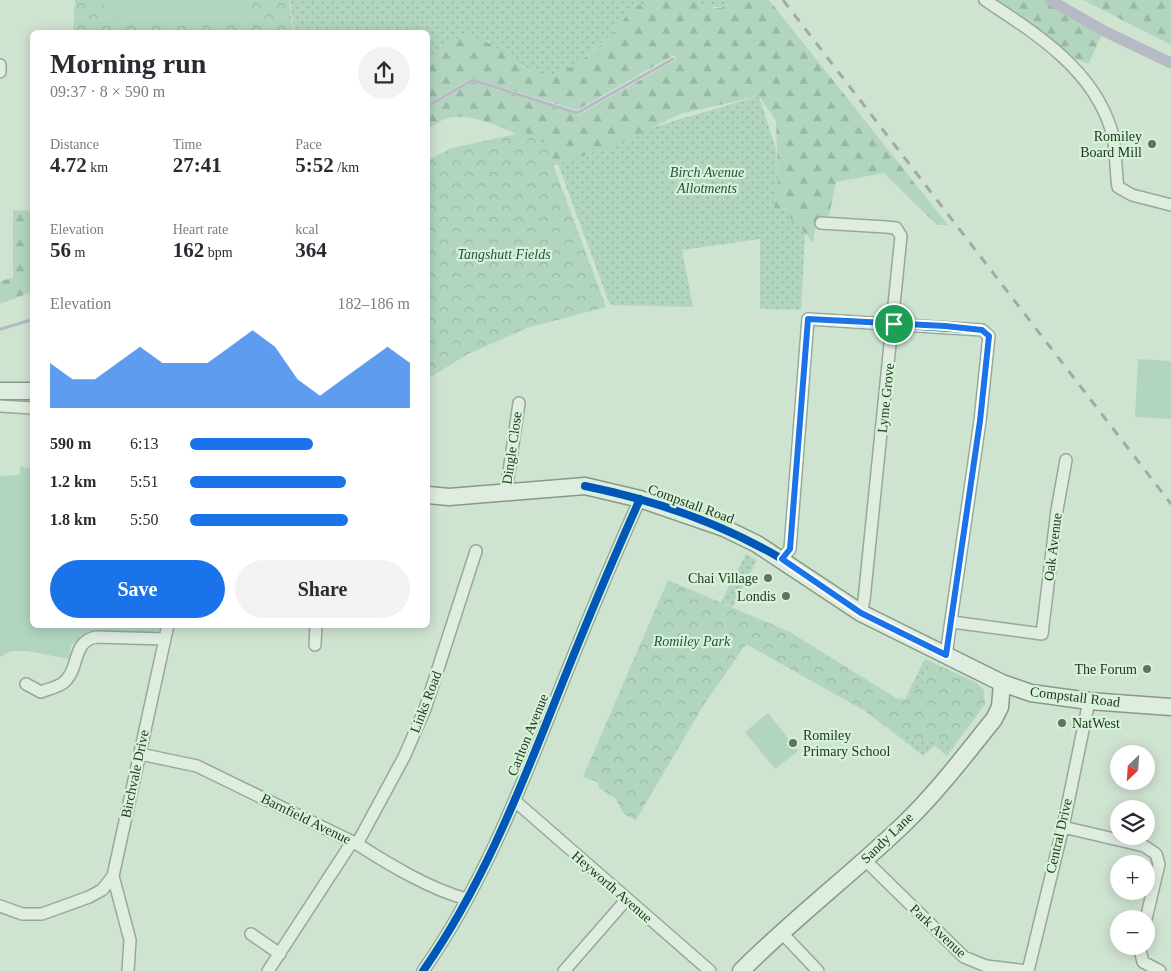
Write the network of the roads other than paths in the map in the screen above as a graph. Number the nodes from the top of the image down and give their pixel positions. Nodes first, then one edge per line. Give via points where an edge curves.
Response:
1 (985, 0) edge
2 (0, 65) edge
3 (0, 72) edge
4 (1171, 206) edge
5 (821, 223) dead end
6 (894, 324) junction
7 (0, 391) edge
8 (30, 391) edge
9 (518, 403) dead end
10 (0, 406) edge
11 (30, 408) edge
12 (1066, 460) dead end
13 (506, 492) junction
14 (430, 495) edge
15 (640, 499) junction
16 (476, 552) dead end
17 (782, 559) junction
18 (861, 613) junction
19 (952, 622) junction
20 (167, 628) edge
21 (316, 628) edge
22 (165, 639) junction
23 (315, 645) dead end
24 (946, 655) junction
25 (1002, 683) junction
26 (26, 684) dead end
27 (1089, 701) junction
28 (1171, 707) edge
29 (140, 754) junction
30 (515, 801) junction
31 (1062, 827) junction
32 (354, 843) junction
33 (864, 860) junction
34 (112, 876) junction
35 (466, 899) junction
36 (626, 900) junction
37 (0, 906) edge
38 (1148, 910) edge
39 (781, 932) junction
40 (251, 934) dead end
41 (280, 954) junction
42 (1141, 955) edge
43 (128, 971) edge
44 (268, 971) edge
45 (423, 971) edge
46 (564, 971) edge
47 (710, 971) edge
48 (741, 971) edge
49 (818, 971) edge
50 (1028, 971) edge
51 (1160, 971) edge

1 - 4 street via 1058,51 1081,76 1101,105 1112,131 1118,187 1132,196
2 - 3 street
5 - 6 street, Lyme Grove via 896,228 901,236 901,250
6 - 17 street via 808,319 790,549
6 - 18 street, Lyme Grove
6 - 19 street via 982,330 989,336
7 - 8 main road
9 - 13 street, Dingle Close
10 - 11 street
12 - 19 street, Oak Avenue via 1042,634
13 - 14 main road, Compstall Road via 449,497
13 - 15 main road, Compstall Road via 586,486
15 - 17 main road, Compstall Road via 724,528
15 - 30 street, Carlton Avenue via 601,585
16 - 32 street, Links Road via 425,709 404,757
17 - 18 main road, Compstall Road
18 - 24 main road, Compstall Road
19 - 24 street
20 - 22 street, Birchvale Drive
21 - 23 street
22 - 26 street via 87,639 82,642 74,668 62,684 41,692
22 - 29 street, Birchvale Drive
24 - 25 main road, Compstall Road
25 - 27 main road, Compstall Road via 1032,693
25 - 33 main road, Sandy Lane via 1000,707 994,720 929,798
27 - 28 main road, Compstall Road
27 - 31 street, Central Drive
29 - 32 street, Barnfield Avenue via 197,766
29 - 34 street, Birchvale Drive
30 - 35 street, Carlton Avenue via 487,863
30 - 36 street, Heyworth Avenue
31 - 38 street via 1144,846 1156,854 1159,864
31 - 50 street, Central Drive
32 - 35 street, Barnfield Avenue via 381,860 449,894
32 - 41 street, Links Road
33 - 39 main road, Sandy Lane
33 - 50 street, Park Avenue via 964,958 986,966
34 - 37 street via 102,890 42,914 22,914
34 - 43 street, Birchvale Drive via 130,940
35 - 45 street, Carlton Avenue via 450,932
36 - 46 street
36 - 47 street, Heyworth Avenue
39 - 48 main road, Sandy Lane
39 - 49 street
40 - 41 street
41 - 44 street, Links Road
42 - 51 street via 1143,962

